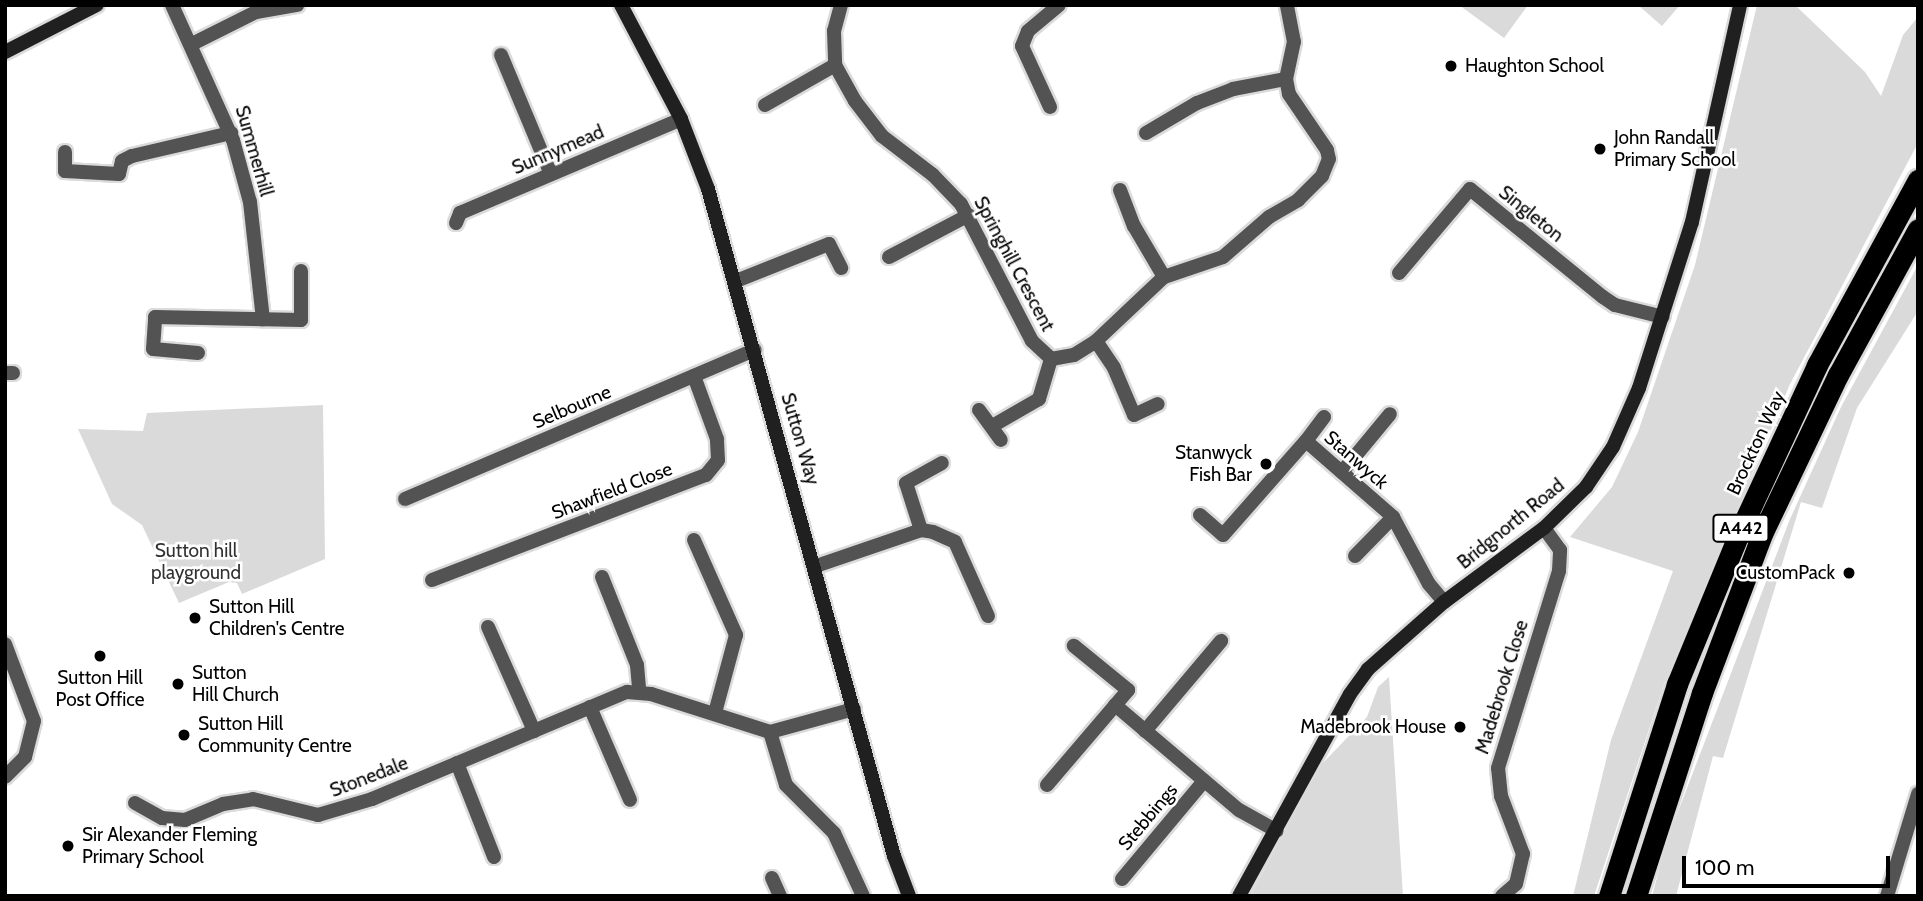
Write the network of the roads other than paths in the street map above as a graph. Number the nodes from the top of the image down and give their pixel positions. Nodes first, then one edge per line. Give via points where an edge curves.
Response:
1 (97, 5) edge
2 (172, 5) edge
3 (297, 5) edge
4 (621, 5) edge
5 (841, 5) edge
6 (1059, 5) edge
7 (1287, 5) edge
8 (1740, 5) edge
9 (192, 44) junction
10 (5, 52) edge
11 (501, 55) dead end
12 (835, 65) junction
13 (1286, 79) junction
14 (765, 105) dead end
15 (1050, 107) dead end
16 (681, 119) junction
17 (231, 133) junction
18 (1146, 134) dead end
19 (65, 152) dead end
20 (550, 172) junction
21 (1918, 180) edge
22 (1120, 190) dead end
23 (969, 215) junction
24 (456, 223) dead end
25 (1918, 229) edge
26 (889, 257) dead end
27 (841, 268) dead end
28 (301, 271) dead end
29 (1399, 273) dead end
30 (1164, 277) junction
31 (736, 281) junction
32 (1663, 317) junction
33 (263, 319) junction
34 (1096, 341) junction
35 (755, 351) junction
36 (198, 353) dead end
37 (1051, 359) junction
38 (694, 376) junction
39 (1158, 404) dead end
40 (979, 410) dead end
41 (1390, 414) dead end
42 (1324, 417) dead end
43 (994, 425) junction
44 (1001, 440) dead end
45 (1306, 441) junction
46 (942, 463) dead end
47 (1342, 472) junction
48 (405, 499) dead end
49 (1200, 515) dead end
50 (1393, 517) junction
51 (1544, 528) junction
52 (921, 530) junction
53 (694, 540) dead end
54 (1355, 556) dead end
55 (816, 566) junction
56 (602, 577) dead end
57 (432, 580) dead end
58 (1444, 602) junction
59 (988, 615) dead end
60 (488, 627) dead end
61 (1221, 640) dead end
62 (5, 644) edge
63 (1074, 646) dead end
64 (639, 690) junction
65 (1115, 705) junction
66 (590, 707) junction
67 (855, 709) junction
68 (715, 713) junction
69 (1145, 730) junction
70 (534, 731) junction
71 (769, 732) junction
72 (457, 763) junction
73 (5, 777) edge
74 (1204, 781) junction
75 (1047, 785) dead end
76 (1918, 794) edge
77 (630, 800) dead end
78 (135, 803) dead end
79 (1277, 831) junction
80 (495, 857) dead end
81 (772, 878) dead end
82 (1122, 879) dead end
83 (780, 896) edge
84 (863, 896) edge
85 (909, 896) edge
86 (1238, 896) edge
87 (1502, 896) edge
88 (1609, 896) edge
89 (1636, 896) edge
90 (1887, 896) edge

1 - 10 street
2 - 9 street, Summerhill
3 - 9 street via 256,12
4 - 16 street, Sutton Way
5 - 12 street, Springhill Crescent via 834,31
6 - 15 street via 1028,31 1022,46
7 - 13 street via 1294,42
8 - 32 street, Bridgnorth Road via 1692,222
9 - 17 street, Summerhill
11 - 20 street
12 - 14 street
12 - 23 street, Springhill Crescent via 882,136 948,188
13 - 18 street via 1233,89 1197,103
13 - 30 street, Springhill Crescent via 1295,107 1326,150 1329,159 1322,176 1223,257
16 - 20 street, Sunnymead
16 - 31 street, Sutton Way
17 - 19 street via 132,156 122,161 119,174 65,171
17 - 33 street, Summerhill via 250,202
20 - 24 street, Sunnymead via 460,213
21 - 88 highway, Brockton Way / A442 via 1817,365 1743,524 1677,684
22 - 30 street
23 - 26 street
23 - 37 street, Springhill Crescent via 1032,341
25 - 89 highway, A442 via 1838,375 1762,534 1702,693
27 - 31 street via 829,244
28 - 33 street via 301,320
29 - 32 street, Singleton via 1470,189 1615,305
30 - 34 street, Springhill Crescent
31 - 35 street, Sutton Way
32 - 51 street, Bridgnorth Road via 1613,447 1586,487
33 - 36 street via 155,317 152,349
34 - 37 street, Springhill Crescent via 1074,355
34 - 39 street via 1114,368 1134,415
35 - 38 street, Selbourne
35 - 55 street, Sutton Way
37 - 43 street via 1039,398
38 - 48 street, Selbourne
38 - 57 street, Shawfield Close via 717,439 718,460 706,474
40 - 43 street
41 - 47 street
42 - 45 street
43 - 44 street
45 - 47 street, Stanwyck
45 - 49 street, Stanwyck via 1223,535
46 - 52 street via 906,483
47 - 50 street, Stanwyck
50 - 54 street
50 - 58 street, Stanwyck via 1429,584
51 - 58 street, Bridgnorth Road
51 - 87 street, Madebrook Close via 1560,550 1559,571 1498,768 1501,796 1523,854 1516,884
52 - 55 street
52 - 59 street via 955,542
53 - 68 street via 736,635
55 - 67 street, Sutton Way
56 - 64 street via 637,665
58 - 79 street, Bridgnorth Road via 1388,648 1350,694
60 - 70 street
61 - 69 street
62 - 73 street via 34,721 25,757
63 - 65 street via 1128,690
64 - 66 street, Stonedale
64 - 68 street
65 - 69 street, Stebbings
65 - 75 street
66 - 70 street, Stonedale
66 - 77 street
67 - 71 street
67 - 85 street, Sutton Way
68 - 71 street
69 - 74 street, Stebbings
70 - 72 street, Stonedale
71 - 84 street via 786,785 834,833
72 - 78 street, Stonedale via 364,802 318,815 253,799 223,804 185,820 162,818
72 - 80 street
74 - 79 street, Stebbings via 1239,810
74 - 82 street, Stebbings
76 - 90 street
79 - 86 street, Bridgnorth Road
81 - 83 street

